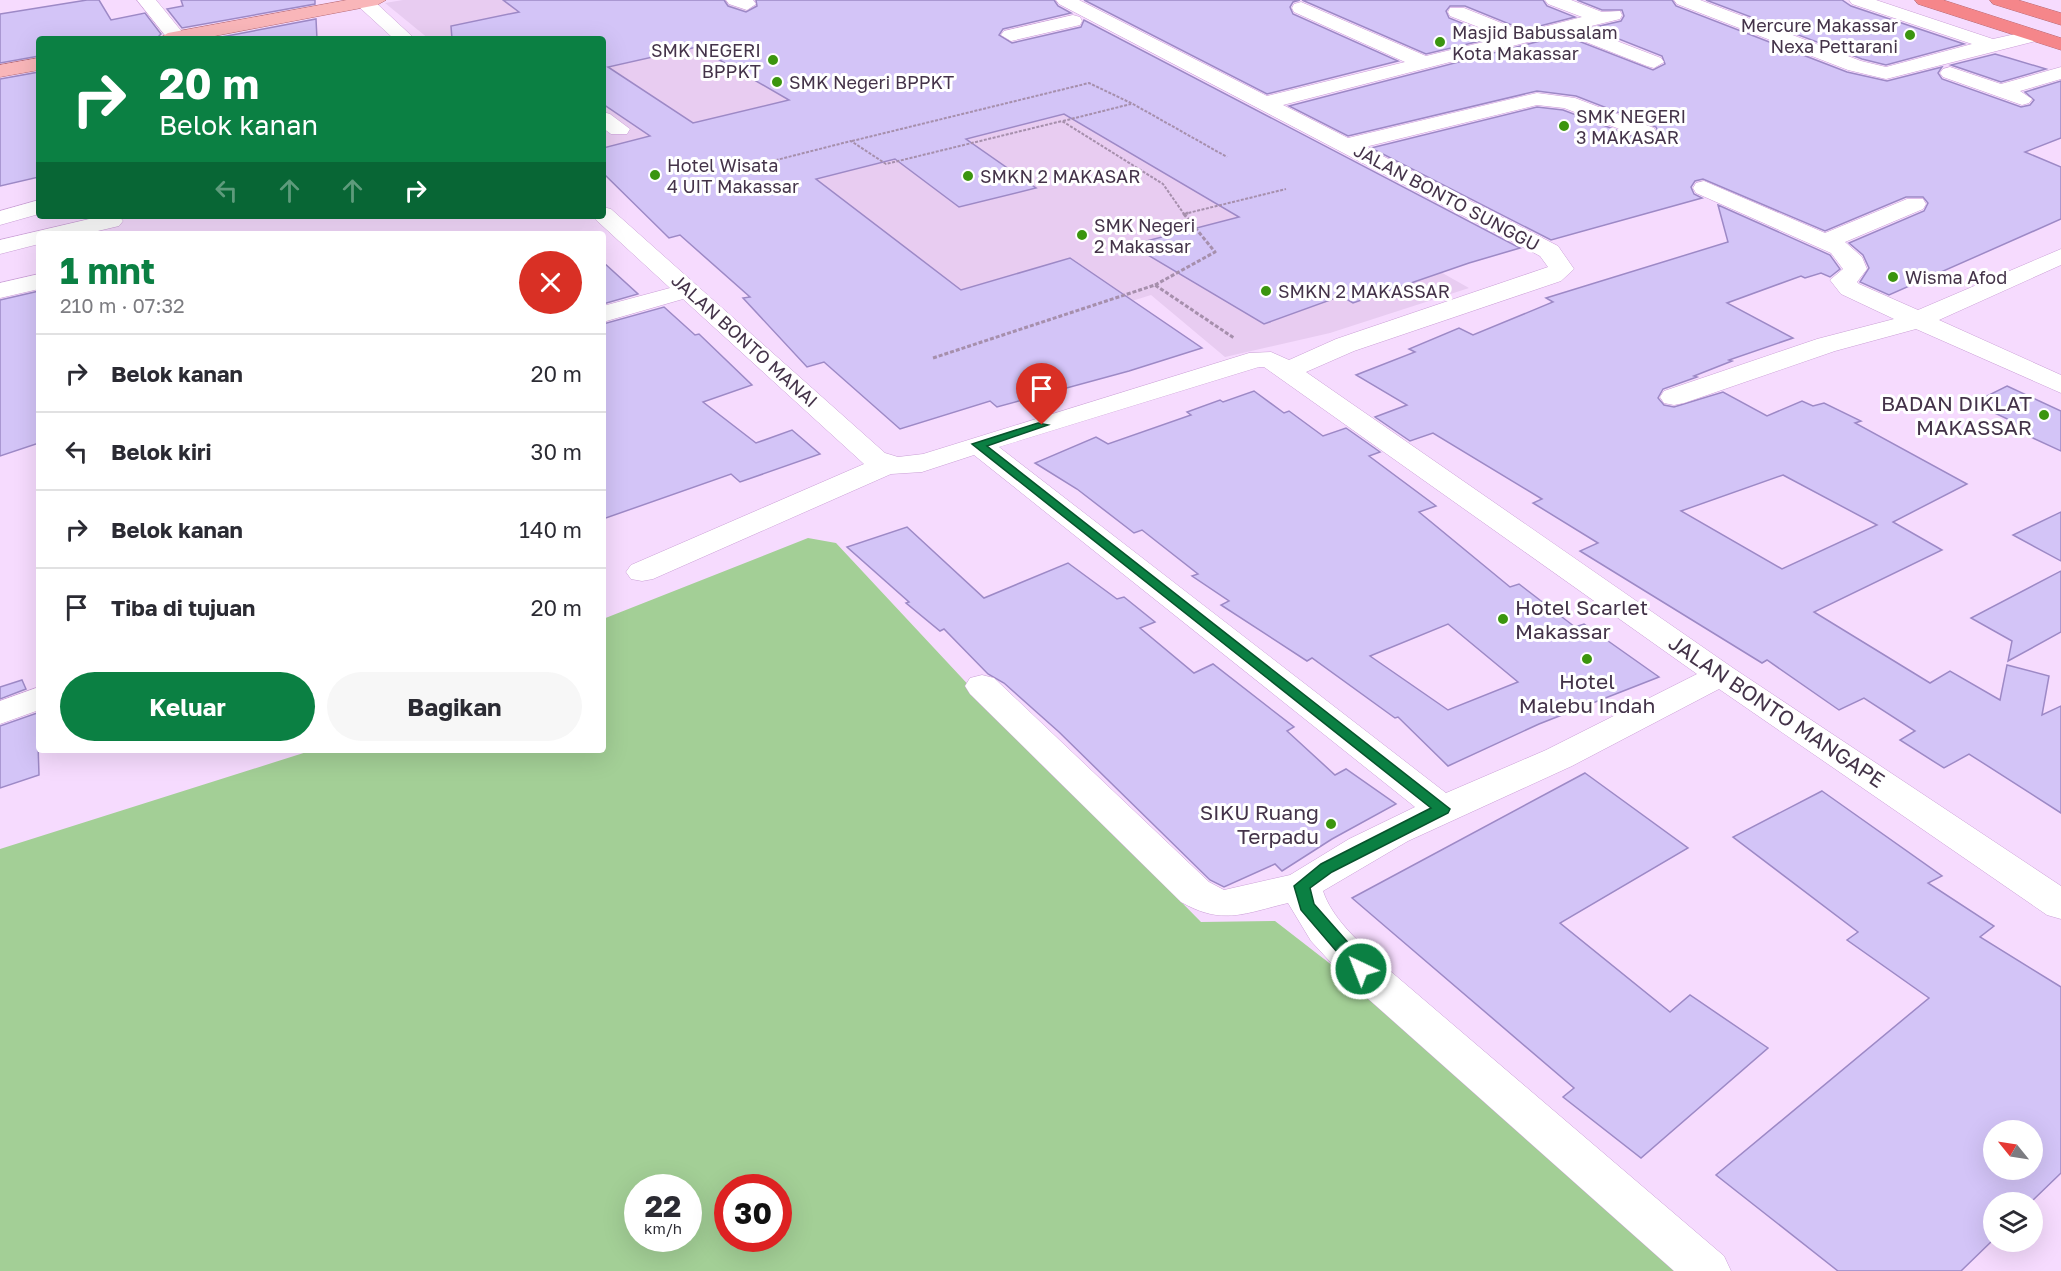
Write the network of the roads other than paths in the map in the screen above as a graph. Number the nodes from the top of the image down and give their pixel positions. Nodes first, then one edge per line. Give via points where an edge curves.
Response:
1 (146, 0) edge
2 (1554, 0) edge
3 (1683, 0) edge
4 (1858, 0) edge
5 (1924, 0) edge
6 (1999, 0) edge
7 (370, 1) edge
8 (1301, 8) dead end
9 (1457, 12) dead end
10 (1079, 14) edge
11 (2061, 19) edge
12 (1563, 27) junction
13 (1011, 35) dead end
14 (171, 36) edge
15 (183, 36) edge
16 (402, 36) edge
17 (2034, 36) junction
18 (1521, 37) junction
19 (2061, 44) edge
20 (1992, 45) junction
21 (1654, 62) dead end
22 (1424, 63) junction
23 (36, 65) edge
24 (0, 71) edge
25 (2061, 72) edge
26 (1950, 73) dead end
27 (2000, 91) junction
28 (2022, 99) dead end
29 (1265, 103) junction
30 (1646, 133) dead end
31 (1348, 145) junction
32 (1704, 188) dead end
33 (1915, 204) dead end
34 (36, 208) edge
35 (606, 217) edge
36 (0, 218) edge
37 (114, 224) edge
38 (72, 231) edge
39 (36, 238) edge
40 (1824, 242) junction
41 (0, 247) edge
42 (2061, 256) edge
43 (36, 265) edge
44 (0, 274) edge
45 (36, 282) edge
46 (689, 290) junction
47 (0, 291) edge
48 (606, 313) edge
49 (1918, 320) junction
50 (1273, 365) junction
51 (2061, 385) edge
52 (1674, 397) dead end
53 (978, 444) junction
54 (887, 465) junction
55 (642, 572) dead end
56 (1721, 675) junction
57 (982, 686) dead end
58 (36, 699) edge
59 (0, 712) edge
60 (1442, 809) junction
61 (1302, 886) junction
62 (2061, 906) edge
63 (1707, 1271) edge

1 - 14 street
2 - 12 street via 1607,17
3 - 20 street via 1856,66 1886,73
4 - 20 street
5 - 17 highway
6 - 11 highway
7 - 15 main road
7 - 16 street
8 - 22 street
9 - 18 street
10 - 13 street
10 - 29 street, JALAN BONTO SUNGGU
12 - 18 street
12 - 21 street
17 - 19 highway
17 - 20 street
18 - 22 street
22 - 29 street
23 - 24 main road
25 - 27 street
26 - 27 street
27 - 28 street
29 - 31 street, JALAN BONTO SUNGGU
30 - 31 street via 1568,102 1526,100
31 - 50 street, JALAN BONTO SUNGGU via 1549,251 1562,269 1552,276 1345,345
32 - 40 street
33 - 40 street
34 - 36 street
35 - 46 street, JALAN BONTO MANAI
37 - 38 street
39 - 41 street
40 - 49 street via 1839,248 1853,262 1855,269 1842,280 1844,285
42 - 49 street
43 - 44 street
45 - 47 street
46 - 48 street
46 - 54 street, JALAN BONTO MANAI via 875,459
49 - 51 street
49 - 52 street via 1826,345
50 - 53 street
50 - 56 street, JALAN BONTO MANGAPE
53 - 54 street via 924,463
53 - 60 street
54 - 55 street
56 - 60 street via 1559,758
56 - 62 street, JALAN BONTO MANGAPE
57 - 61 street via 1196,892 1224,904
58 - 59 street
60 - 61 street via 1326,868
61 - 63 street via 1307,906 1361,969

